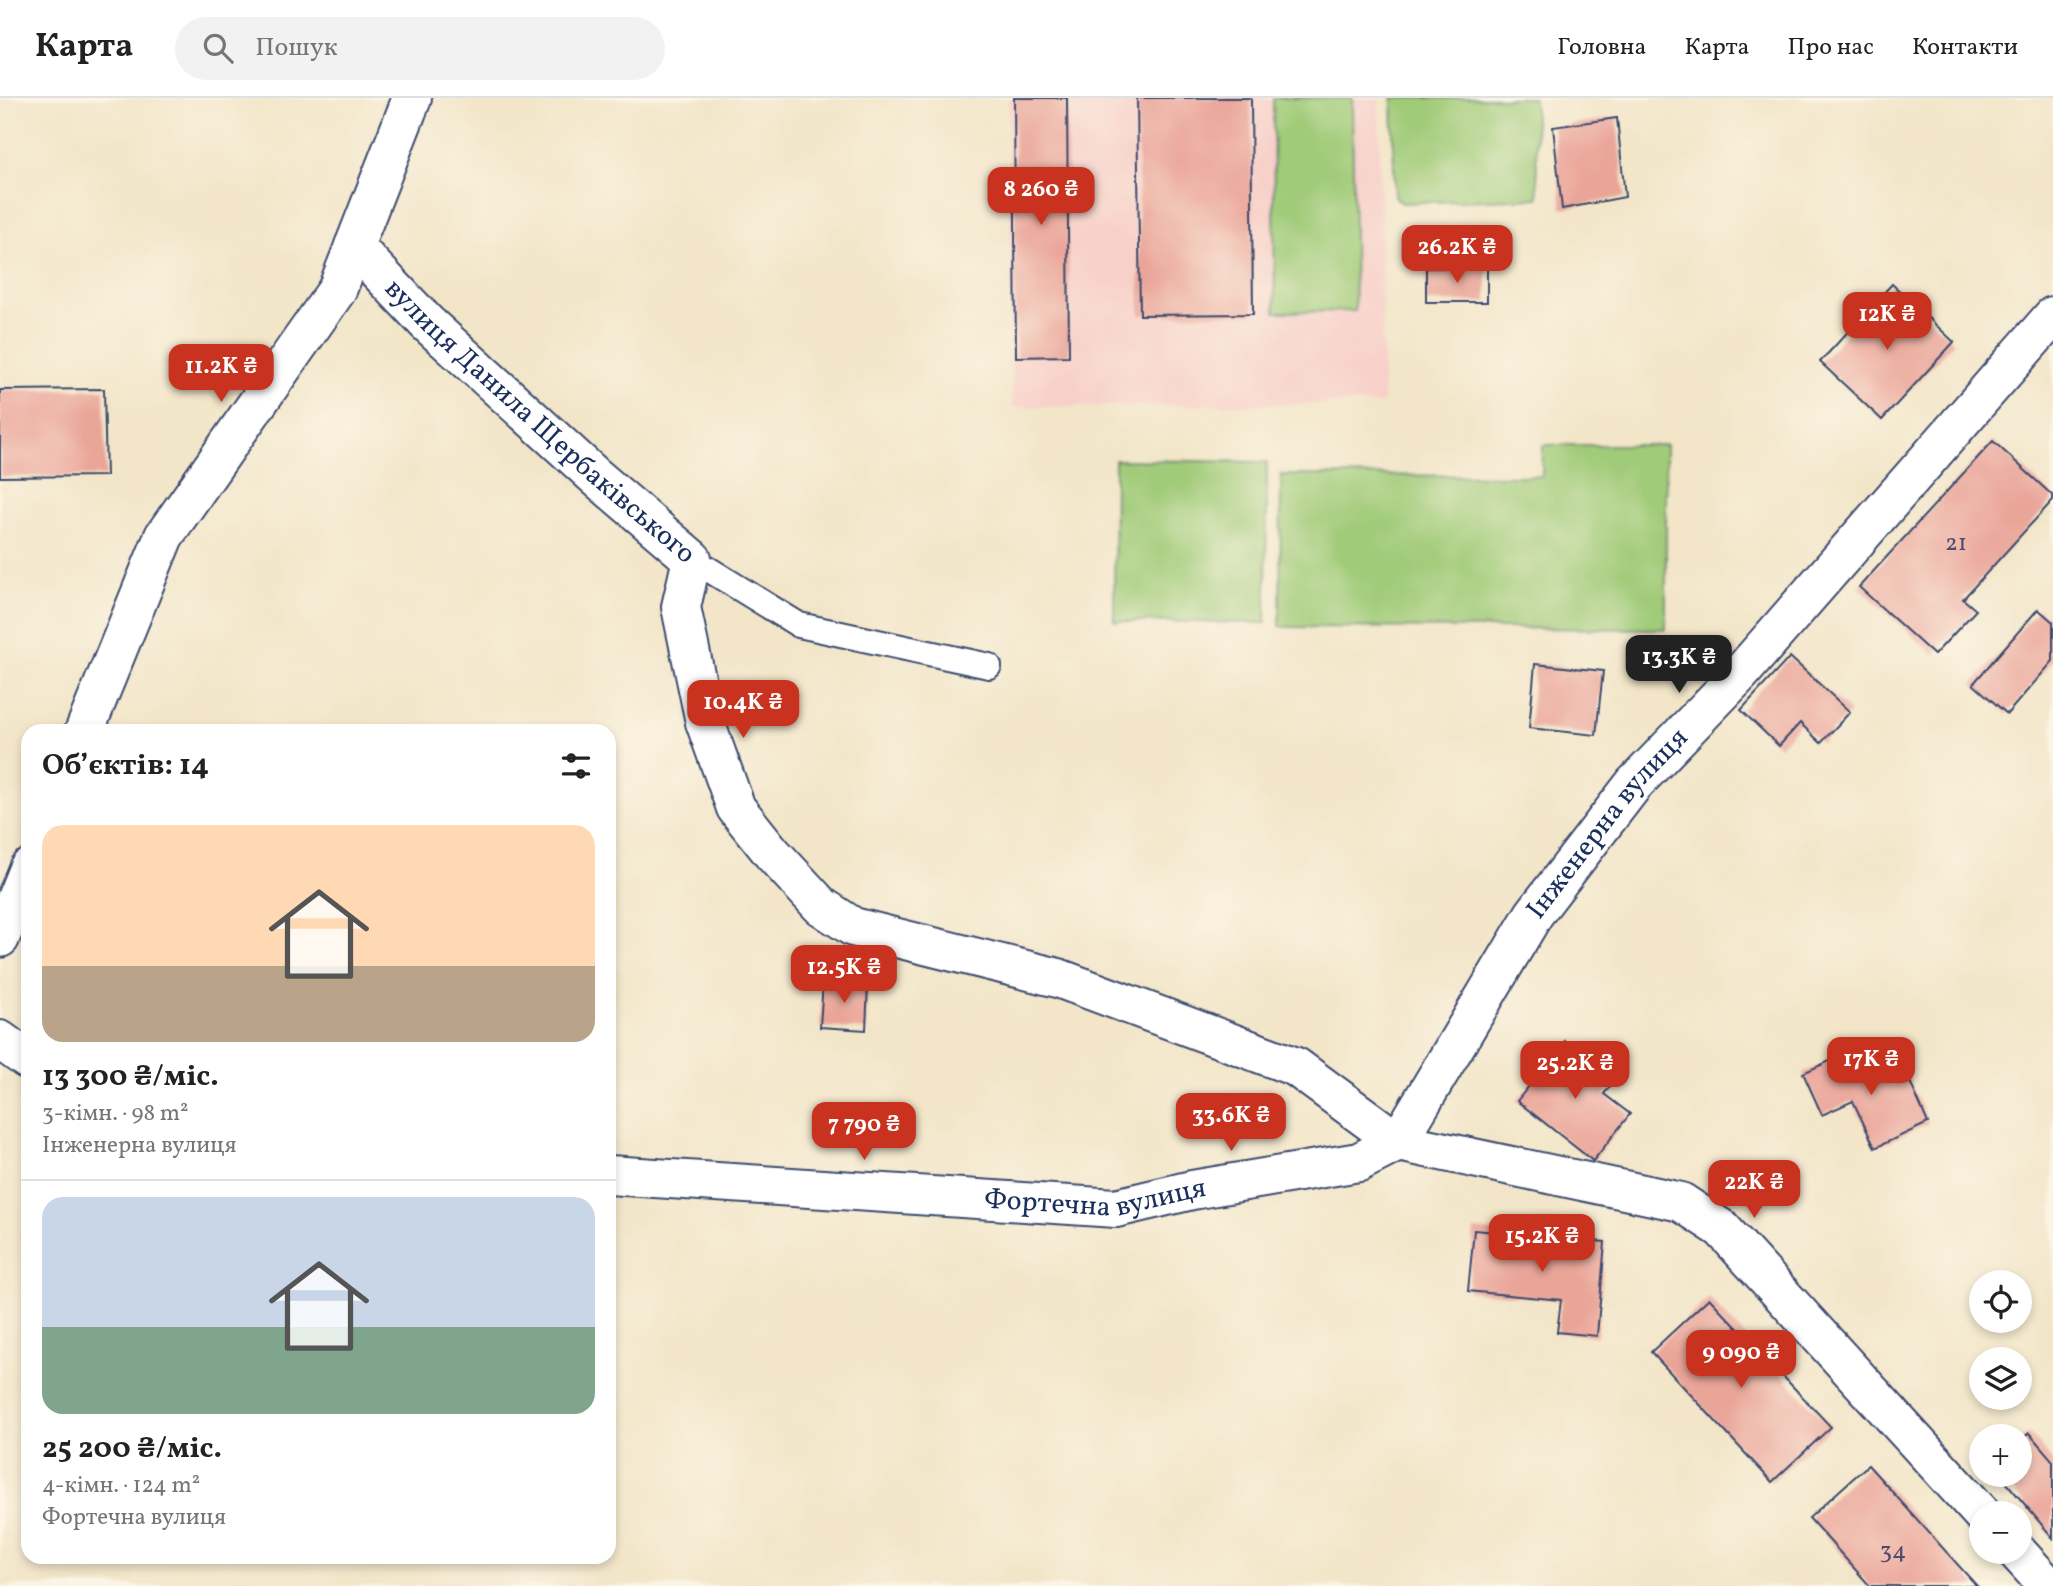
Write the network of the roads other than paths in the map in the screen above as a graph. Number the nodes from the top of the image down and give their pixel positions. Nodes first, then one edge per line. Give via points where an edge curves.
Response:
1 (412, 98) edge
2 (354, 246) junction
3 (2053, 316) edge
4 (692, 559) junction
5 (989, 666) dead end
6 (87, 724) edge
7 (21, 886) edge
8 (0, 937) edge
9 (0, 1040) edge
10 (21, 1055) edge
11 (1398, 1142) junction
12 (616, 1175) edge
13 (1970, 1501) edge
14 (2028, 1564) edge
15 (2048, 1586) edge

1 - 2 street
2 - 4 street, вулиця Данила Щербаківського via 427,323
2 - 6 street via 337,290 164,536
3 - 11 street, Інженерна вулиця via 1740,674 1634,784 1534,914
4 - 5 lane via 799,625
4 - 11 street, вулиця Данила Щербаківського via 681,607 705,722 736,808 821,906 853,927 1058,978 1296,1067
7 - 8 street
9 - 10 street
11 - 12 street, Фортечна вулиця via 1359,1162 1192,1190 1116,1208
11 - 13 street via 1681,1202 1721,1229
14 - 15 street

